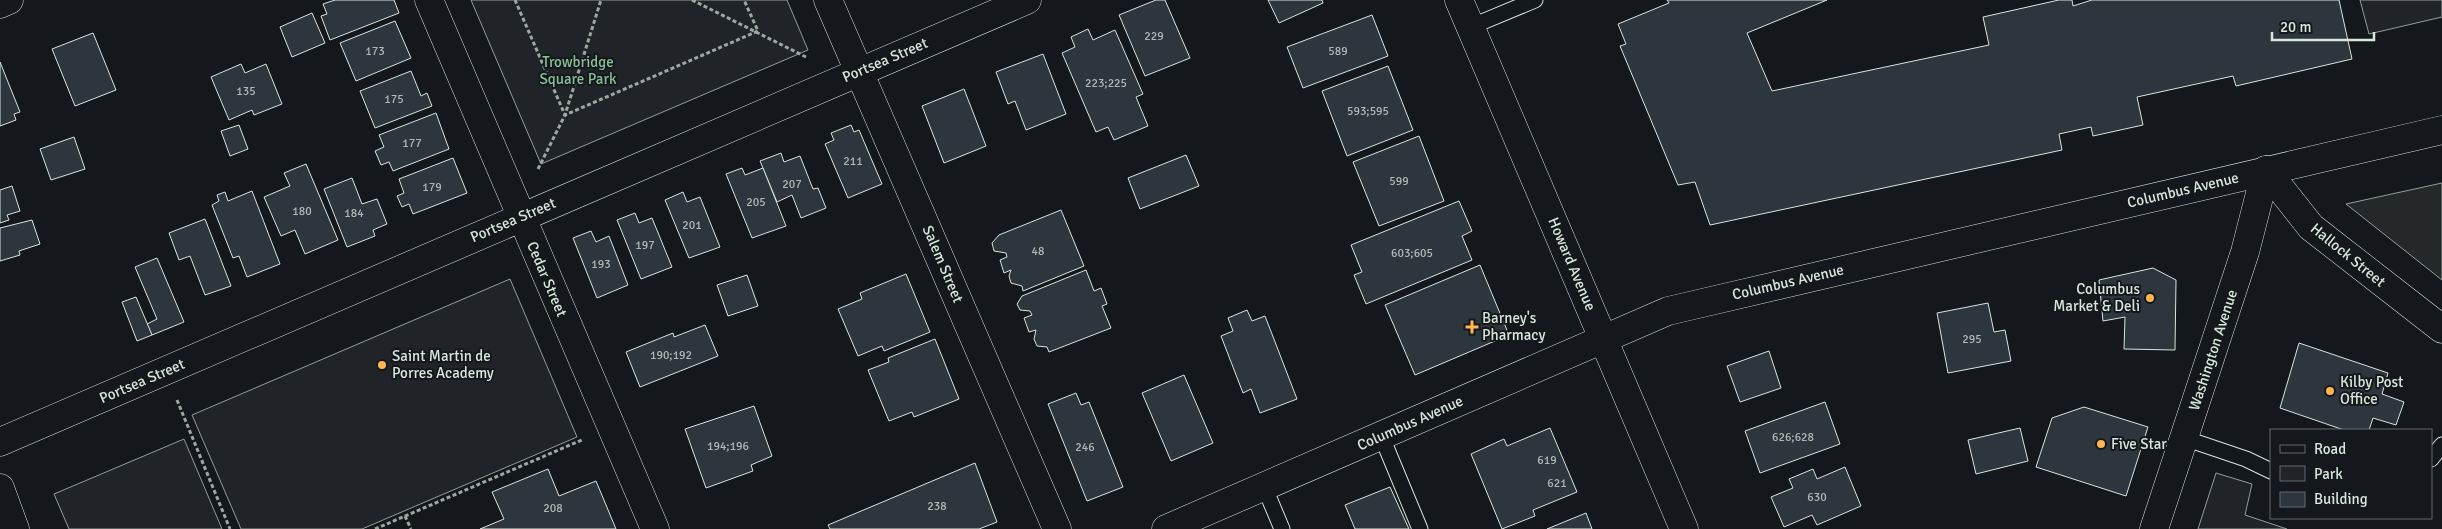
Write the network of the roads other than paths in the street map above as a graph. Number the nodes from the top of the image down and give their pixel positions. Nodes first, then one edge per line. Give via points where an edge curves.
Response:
1 (9, 0) edge
2 (429, 0) edge
3 (828, 0) edge
4 (1027, 0) edge
5 (1459, 0) edge
6 (1535, 0) edge
7 (0, 4) edge
8 (1470, 27) junction
9 (859, 71) junction
10 (2442, 130) edge
11 (2266, 170) junction
12 (521, 217) junction
13 (2442, 329) edge
14 (1604, 338) junction
15 (1381, 435) junction
16 (2184, 438) junction
17 (0, 442) edge
18 (2442, 445) edge
19 (2432, 458) edge
20 (2270, 471) edge
21 (1264, 486) junction
22 (0, 488) edge
23 (15, 529) edge
24 (655, 529) edge
25 (1057, 529) edge
26 (1166, 529) edge
27 (1282, 529) edge
28 (1420, 529) edge
29 (1684, 529) edge
30 (2154, 529) edge

1 - 7 street
2 - 12 street, Cedar Street
3 - 9 street, Salem Street
4 - 9 street, Portsea Street
5 - 8 street, Howard Avenue
6 - 8 lane
8 - 14 street, Howard Avenue
9 - 12 street, Portsea Street
9 - 25 street, Salem Street
10 - 11 street, Columbus Avenue
11 - 13 street, Hallock Street via 2311,226
11 - 14 street, Columbus Avenue via 1668,311
11 - 16 street, Washington Avenue via 2245,252
12 - 17 street, Portsea Street
12 - 24 street, Cedar Street
14 - 15 street, Columbus Avenue
14 - 29 street, Howard Avenue
15 - 21 street, Columbus Avenue
15 - 28 lane
16 - 20 lane
16 - 30 street, Washington Avenue
18 - 19 lane
21 - 26 street, Columbus Avenue
21 - 27 lane
22 - 23 street

